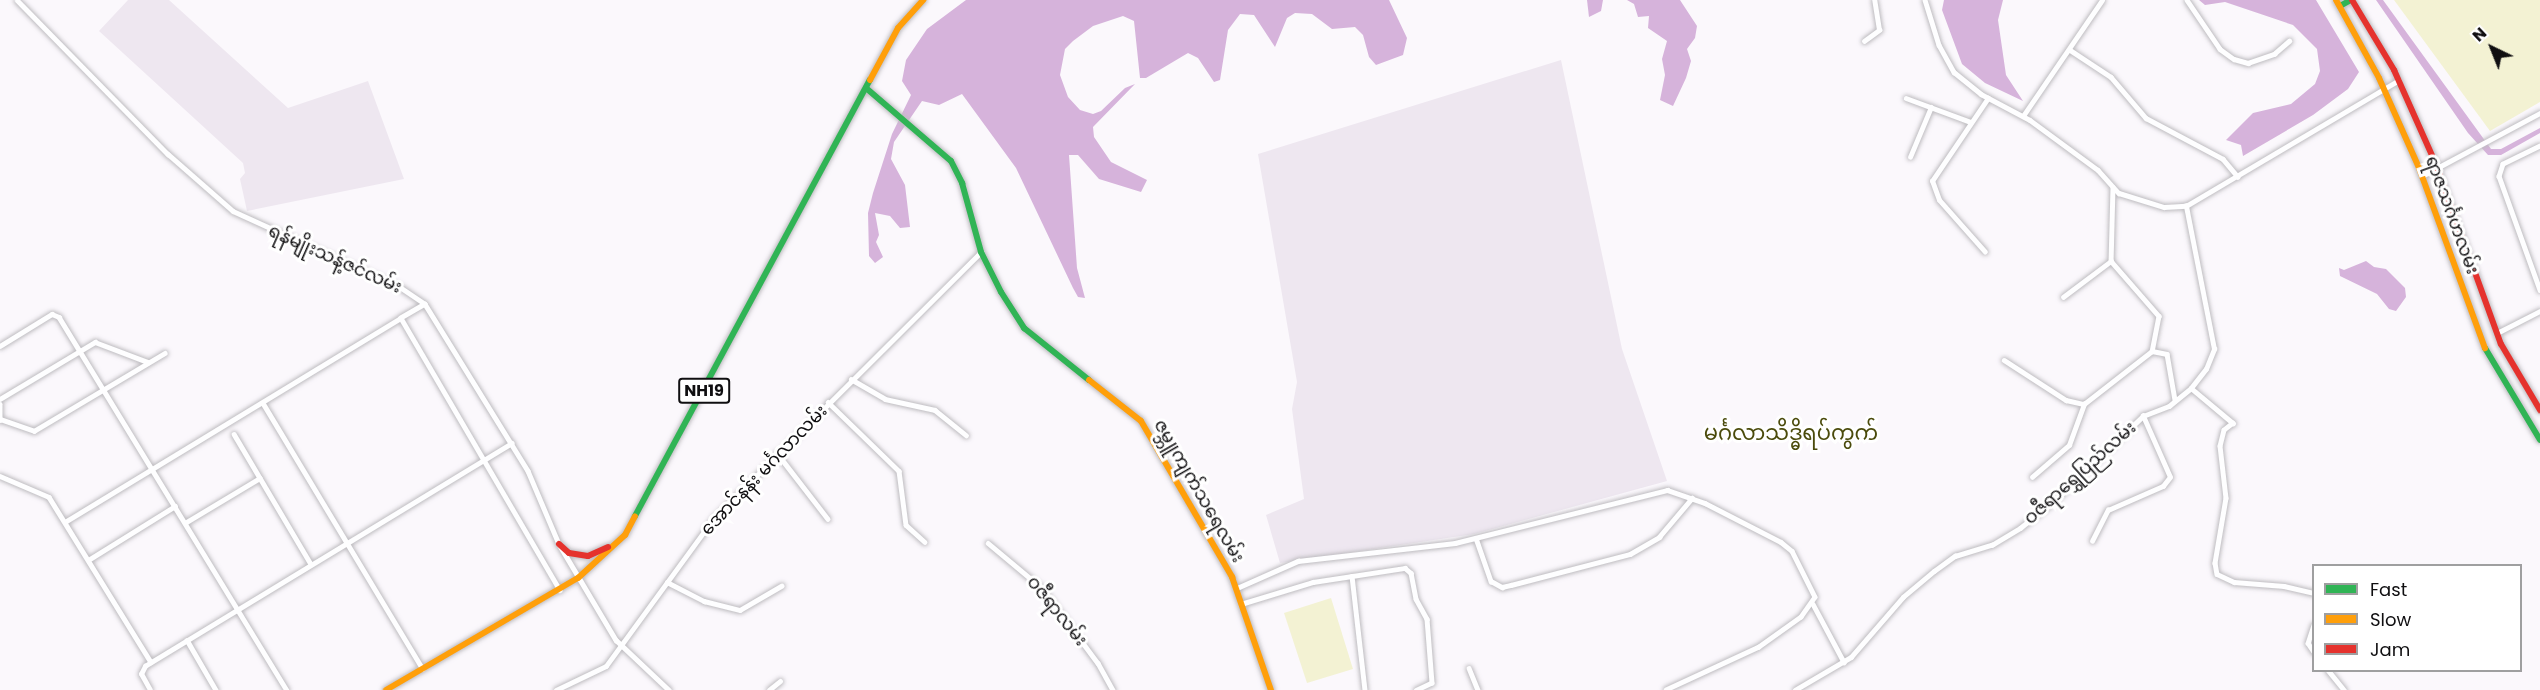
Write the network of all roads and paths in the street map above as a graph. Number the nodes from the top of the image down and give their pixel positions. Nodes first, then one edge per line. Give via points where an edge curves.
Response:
1 (17, 0) edge
2 (923, 0) edge
3 (1874, 0) edge
4 (1925, 0) edge
5 (2102, 0) edge
6 (2187, 0) edge
7 (2336, 0) edge
8 (2351, 0) edge
9 (2340, 6) junction
10 (2289, 40) dead end
11 (1864, 41) dead end
12 (2070, 50) junction
13 (2399, 80) junction
14 (866, 88) junction
15 (2384, 90) junction
16 (1906, 98) dead end
17 (1988, 98) junction
18 (1931, 107) junction
19 (2540, 113) edge
20 (2023, 116) junction
21 (1971, 122) junction
22 (2540, 146) edge
23 (1910, 157) dead end
24 (2437, 168) junction
25 (2422, 176) junction
26 (2238, 177) junction
27 (2113, 187) junction
28 (2186, 206) junction
29 (981, 252) junction
30 (1985, 252) dead end
31 (2111, 261) junction
32 (2540, 290) edge
33 (2063, 297) dead end
34 (425, 304) junction
35 (2540, 310) edge
36 (401, 318) junction
37 (2497, 333) junction
38 (0, 346) edge
39 (80, 349) junction
40 (2152, 351) junction
41 (165, 353) dead end
42 (2004, 360) dead end
43 (149, 363) junction
44 (851, 379) junction
45 (2191, 388) junction
46 (105, 389) junction
47 (2175, 400) junction
48 (0, 402) edge
49 (828, 402) junction
50 (262, 403) junction
51 (2084, 404) junction
52 (2540, 410) edge
53 (2143, 416) junction
54 (0, 419) edge
55 (234, 434) dead end
56 (966, 435) dead end
57 (2540, 440) edge
58 (512, 443) junction
59 (777, 453) junction
60 (484, 459) junction
61 (152, 471) junction
62 (0, 476) edge
63 (2032, 477) dead end
64 (260, 478) junction
65 (1692, 498) junction
66 (175, 506) junction
67 (828, 519) dead end
68 (65, 522) junction
69 (185, 523) junction
70 (1476, 538) junction
71 (620, 540) junction
72 (2092, 541) dead end
73 (925, 542) dead end
74 (345, 543) junction
75 (988, 543) dead end
76 (558, 544) junction
77 (90, 559) junction
78 (310, 564) junction
79 (1352, 576) junction
80 (578, 578) junction
81 (667, 582) junction
82 (781, 586) dead end
83 (1237, 588) junction
84 (560, 590) junction
85 (2312, 593) edge
86 (1244, 603) junction
87 (1813, 604) junction
88 (237, 608) junction
89 (2312, 629) edge
90 (187, 640) junction
91 (621, 645) junction
92 (2312, 650) edge
93 (1844, 662) junction
94 (151, 663) junction
95 (1469, 668) dead end
96 (423, 669) junction
97 (2330, 672) edge
98 (780, 681) dead end
99 (150, 690) edge
100 (216, 690) edge
101 (287, 690) edge
102 (386, 690) edge
103 (556, 690) edge
104 (669, 690) edge
105 (769, 690) edge
106 (1113, 690) edge
107 (1270, 690) edge
108 (1365, 690) edge
109 (1417, 690) edge
110 (1478, 690) edge
111 (1666, 690) edge
112 (1795, 690) edge
113 (2344, 690) edge

1 - 34 street, ရန်မျိုးသန့်ဇင်လမ်း via 168,154 232,211 400,287
2 - 14 main road, NH19 via 898,28
3 - 11 street via 1879,30
4 - 17 street via 1939,45 1954,72
5 - 12 street
6 - 10 street via 2220,49 2234,59 2248,63 2274,54
7 - 9 main road, ရာဇသင်္ဂဟလမ်း
8 - 9 main road
8 - 13 main road, ရာဇသင်္ဂဟလမ်း
9 - 15 main road, ရာဇသင်္ဂဟလမ်း
12 - 20 street
12 - 26 street via 2111,77 2146,118 2223,159
13 - 15 street
13 - 24 main road, ရာဇသင်္ဂဟလမ်း
14 - 29 main road, ဇမ္ဘူကျက်သရေလမ်း via 951,161 962,183
14 - 71 main road, NH19 via 640,511
15 - 25 main road, ရာဇသင်္ဂဟလမ်း
15 - 26 street
16 - 18 street
17 - 20 street
17 - 21 street
18 - 21 street
18 - 23 street
19 - 24 street
20 - 27 street via 2084,159
21 - 30 street via 1932,181 1932,188
22 - 32 street via 2503,164 2499,176
24 - 25 street
24 - 37 main road, ရာဇသင်္ဂဟလမ်း
25 - 57 main road, ရာဇသင်္ဂဟလမ်း via 2486,351
26 - 28 street
27 - 28 street via 2140,201 2164,207
27 - 31 street
28 - 45 street, ဝဇီရာရွှေပြည်လမ်း via 2214,349 2206,369
29 - 44 street, အောင်နန်း မင်္ဂလာလမ်း
29 - 83 main road, ဇမ္ဘူကျက်သရေလမ်း via 1024,328 1141,421
31 - 33 street
31 - 40 street via 2159,316
34 - 36 street
34 - 58 street, ရန်မျိုးသန့်ဇင်လမ်း
35 - 37 street
36 - 50 street
36 - 60 street
37 - 52 main road, ရာဇသင်္ဂဟလမ်း
38 - 39 street via 55,314
39 - 43 street via 95,342
39 - 46 street
39 - 48 street
40 - 47 street via 2167,354
40 - 51 street
41 - 43 street
42 - 51 street via 2066,400
43 - 46 street
44 - 49 street, အောင်နန်း မင်္ဂလာလမ်း
44 - 56 street via 885,399 935,410
45 - 47 street, ဝဇီရာရွှေပြည်လမ်း
45 - 85 street via 2233,423 2224,430 2220,446 2226,498 2215,563 2217,574 2234,582
46 - 54 street via 34,431
46 - 61 street
47 - 53 street, ဝဇီရာရွှေပြည်လမ်း
48 - 54 street
49 - 59 street, အောင်နန်း မင်္ဂလာလမ်း
49 - 73 street via 899,471 906,525
50 - 61 street
50 - 74 street
51 - 63 street via 2069,445
53 - 72 street via 2170,477 2163,486 2108,510
53 - 93 street, ဝဇီရာရွှေပြည်လမ်း via 2020,528 1992,545 1955,556 1934,571 1903,597
55 - 64 street
58 - 60 street
58 - 76 street, ရန်မျိုးသန့်ဇင်လမ်း via 541,496
59 - 67 street
59 - 81 street, အောင်နန်း မင်္ဂလာလမ်း via 714,518
60 - 74 street
60 - 84 street
61 - 66 street
61 - 68 street
62 - 68 street via 40,490
64 - 69 street
64 - 78 street
65 - 70 street via 1658,491
65 - 70 street via 1659,537 1630,554 1502,587 1491,581
65 - 87 street via 1757,528 1792,551 1815,597
66 - 69 street
66 - 77 street
68 - 77 street
69 - 88 street
70 - 83 street via 1309,559
71 - 76 main road via 588,556 569,553
71 - 80 main road, NH19
74 - 78 street
74 - 96 street
75 - 106 street, ဝဇီရာလမ်း via 1042,588 1098,663
76 - 80 street, ရန်မျိုးသန့်ဇင်လမ်း
77 - 94 street
78 - 88 street
79 - 86 street via 1287,588
79 - 108 street
79 - 109 street via 1405,568 1411,573 1416,599 1427,619 1432,683
80 - 84 main road, NH19
80 - 91 street, ရန်မျိုးသန့်ဇင်လမ်း
81 - 82 street via 704,601 740,610
81 - 91 street, အောင်နန်း မင်္ဂလာလမ်း
83 - 86 main road, ဇမ္ဘူကျက်သရေလမ်း
84 - 96 main road, NH19
86 - 107 main road, ဇမ္ဘူကျက်သရေလမ်း
87 - 93 street
87 - 111 street via 1759,647
88 - 90 street
88 - 101 street
89 - 92 street via 2308,643
90 - 94 street
90 - 100 street
91 - 103 street, အောင်နန်း မင်္ဂလာလမ်း via 606,666
91 - 104 street, ရန်မျိုးသန့်ဇင်လမ်း
93 - 112 street, ဝဇီရာရွှေပြည်လမ်း
94 - 99 street via 141,674
95 - 110 street
96 - 102 main road, NH19
97 - 113 street
98 - 105 street

